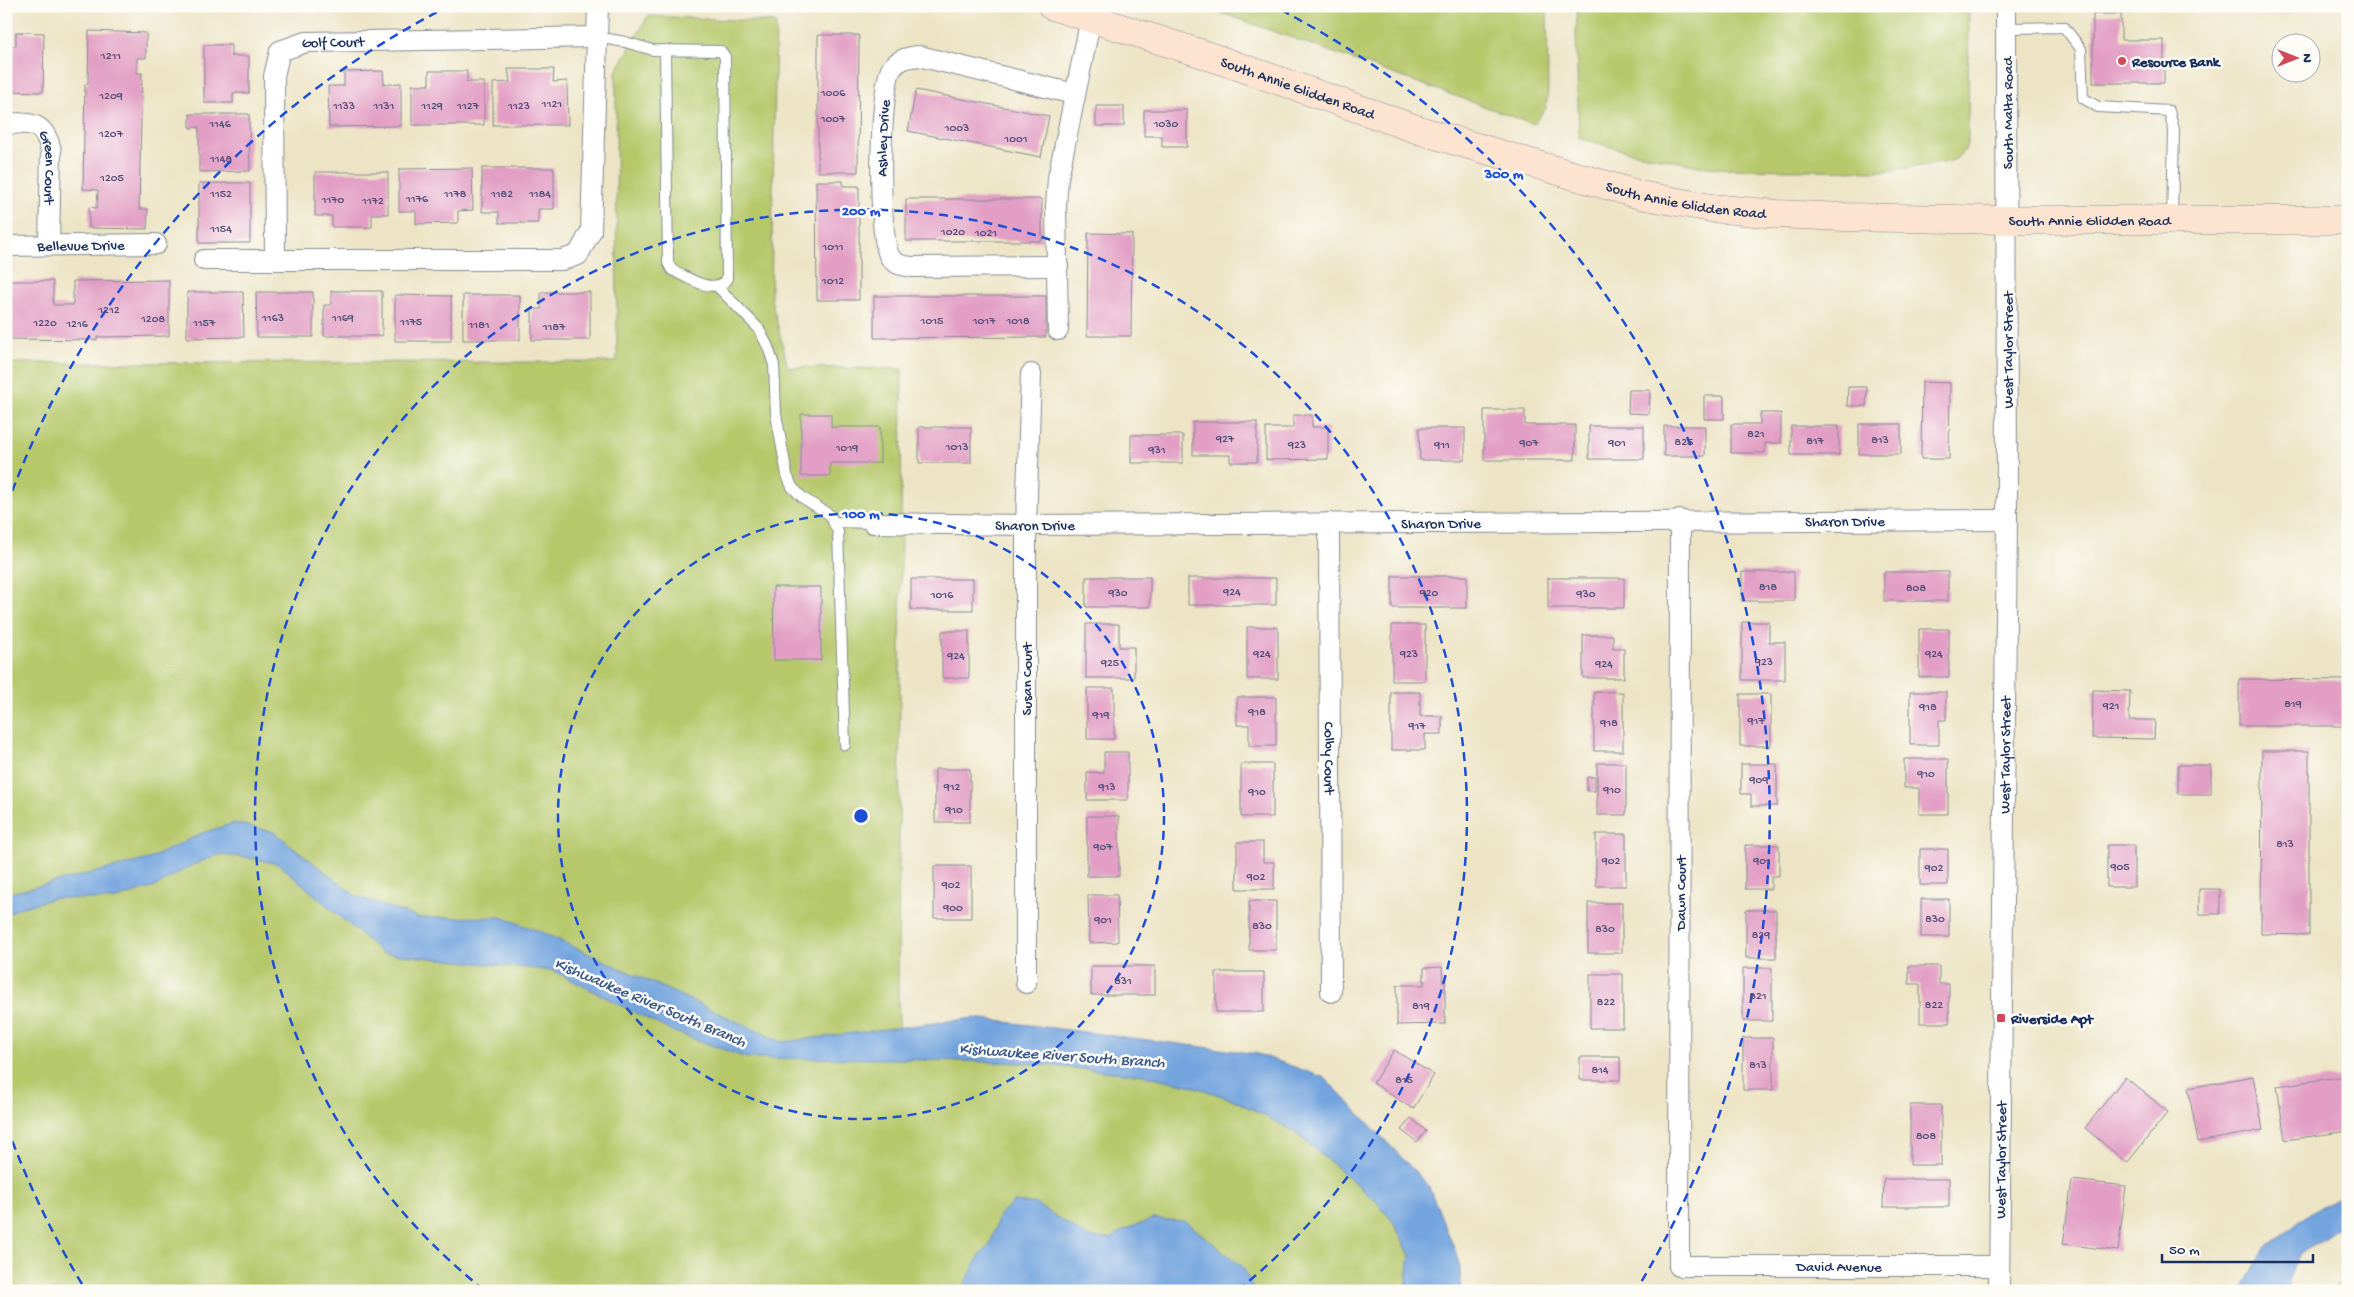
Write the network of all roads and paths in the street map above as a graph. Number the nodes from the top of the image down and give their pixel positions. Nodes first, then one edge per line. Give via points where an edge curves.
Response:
1 (598, 6) edge
2 (1052, 6) edge
3 (2006, 6) edge
4 (1091, 18) junction
5 (2006, 28) junction
6 (596, 38) junction
7 (665, 50) junction
8 (1074, 94) junction
9 (6, 124) edge
10 (2008, 220) junction
11 (2172, 220) junction
12 (2348, 220) edge
13 (49, 244) junction
14 (156, 244) dead end
15 (6, 246) edge
16 (204, 260) dead end
17 (275, 260) junction
18 (1058, 266) junction
19 (717, 286) junction
20 (1058, 330) dead end
21 (1031, 374) dead end
22 (1680, 520) junction
23 (2007, 520) junction
24 (835, 522) junction
25 (873, 523) joint
26 (1330, 523) junction
27 (1026, 524) junction
28 (845, 745) dead end
29 (1026, 984) dead end
30 (1332, 992) dead end
31 (1679, 1266) joint
32 (1999, 1266) junction
33 (1999, 1291) edge

1 - 6 street
2 - 4 main road, South Annie Glidden Road
3 - 5 street, South Malta Road
4 - 8 street
4 - 10 main road, South Annie Glidden Road via 1422,131 1640,195 1711,208 1777,214
5 - 10 street, South Malta Road
5 - 11 lane via 2064,27 2081,49 2083,98 2098,107 2170,111 2174,130
6 - 7 lane
6 - 17 street via 591,231 578,255 562,260
6 - 17 street, Golf Court via 306,42 280,51 274,76
7 - 19 lane via 668,263 672,270 707,286
7 - 19 lane via 721,51 726,57 727,280
8 - 18 street via 1058,178
8 - 18 street, Ashley Drive via 919,56 900,60 893,66 887,82 882,137 882,229 889,256 894,262 913,267
9 - 13 street, Green Court via 30,124 42,129 48,139 52,151
10 - 11 main road, South Annie Glidden Road
10 - 23 street, West Taylor Street
11 - 12 main road, South Annie Glidden Road
13 - 14 street, Bellevue Drive
13 - 15 street, Bellevue Drive
16 - 17 street
18 - 20 street
19 - 24 lane via 760,329 768,347 774,365 776,414 792,487
21 - 27 street, Susan Court
22 - 23 street, Sharon Drive
22 - 26 street, Sharon Drive
22 - 31 street, Dawn Court
23 - 32 street, West Taylor Street
24 - 25 lane
24 - 28 lane via 838,532
25 - 27 street, Sharon Drive
26 - 27 street, Sharon Drive
26 - 30 street, Colby Court
27 - 29 street, Susan Court
31 - 32 street, David Avenue
32 - 33 street, West Taylor Street

